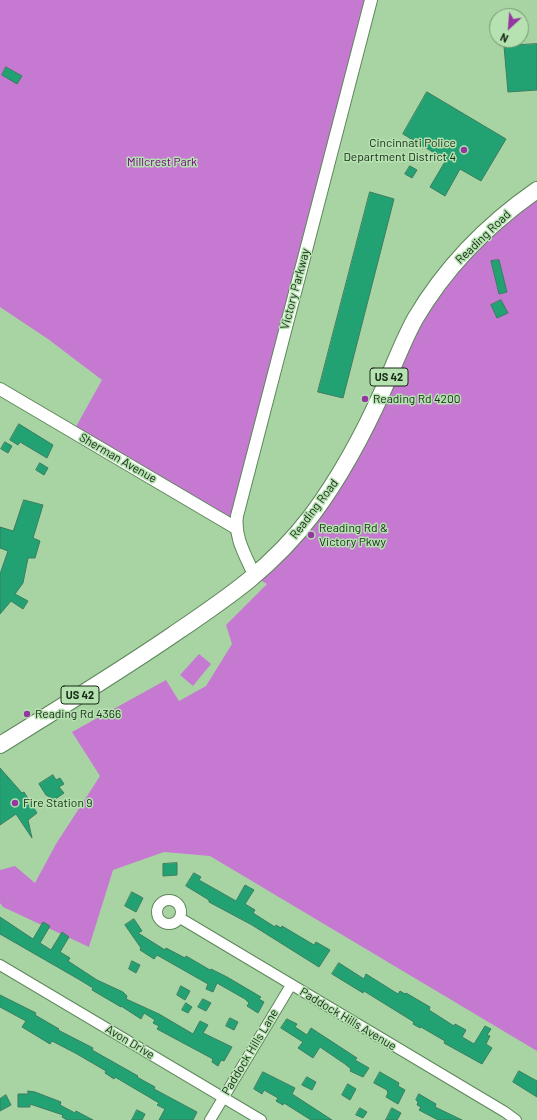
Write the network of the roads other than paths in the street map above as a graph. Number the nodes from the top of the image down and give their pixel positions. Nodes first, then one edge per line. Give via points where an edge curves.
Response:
1 (371, 0) edge
2 (537, 190) edge
3 (0, 389) edge
4 (236, 528) junction
5 (255, 577) junction
6 (0, 745) edge
7 (180, 918) dead end
8 (0, 965) edge
9 (291, 985) junction
10 (223, 1097) junction
11 (210, 1120) edge
12 (261, 1120) edge
13 (516, 1120) edge

1 - 4 street, Victory Parkway via 243,491
2 - 5 main road, Reading Road / US 42 via 471,245 430,294 415,320 367,424 336,481 310,517
3 - 4 street, Sherman Avenue
4 - 5 street, Victory Parkway via 237,538
5 - 6 main road, Reading Road / US 42 via 147,652
7 - 9 street, Paddock Hills Avenue
8 - 10 street, Avon Drive
9 - 10 street, Paddock Hills Lane
9 - 13 street, Paddock Hills Avenue
10 - 11 street, Paddock Hills Lane
10 - 12 street, Avon Drive

